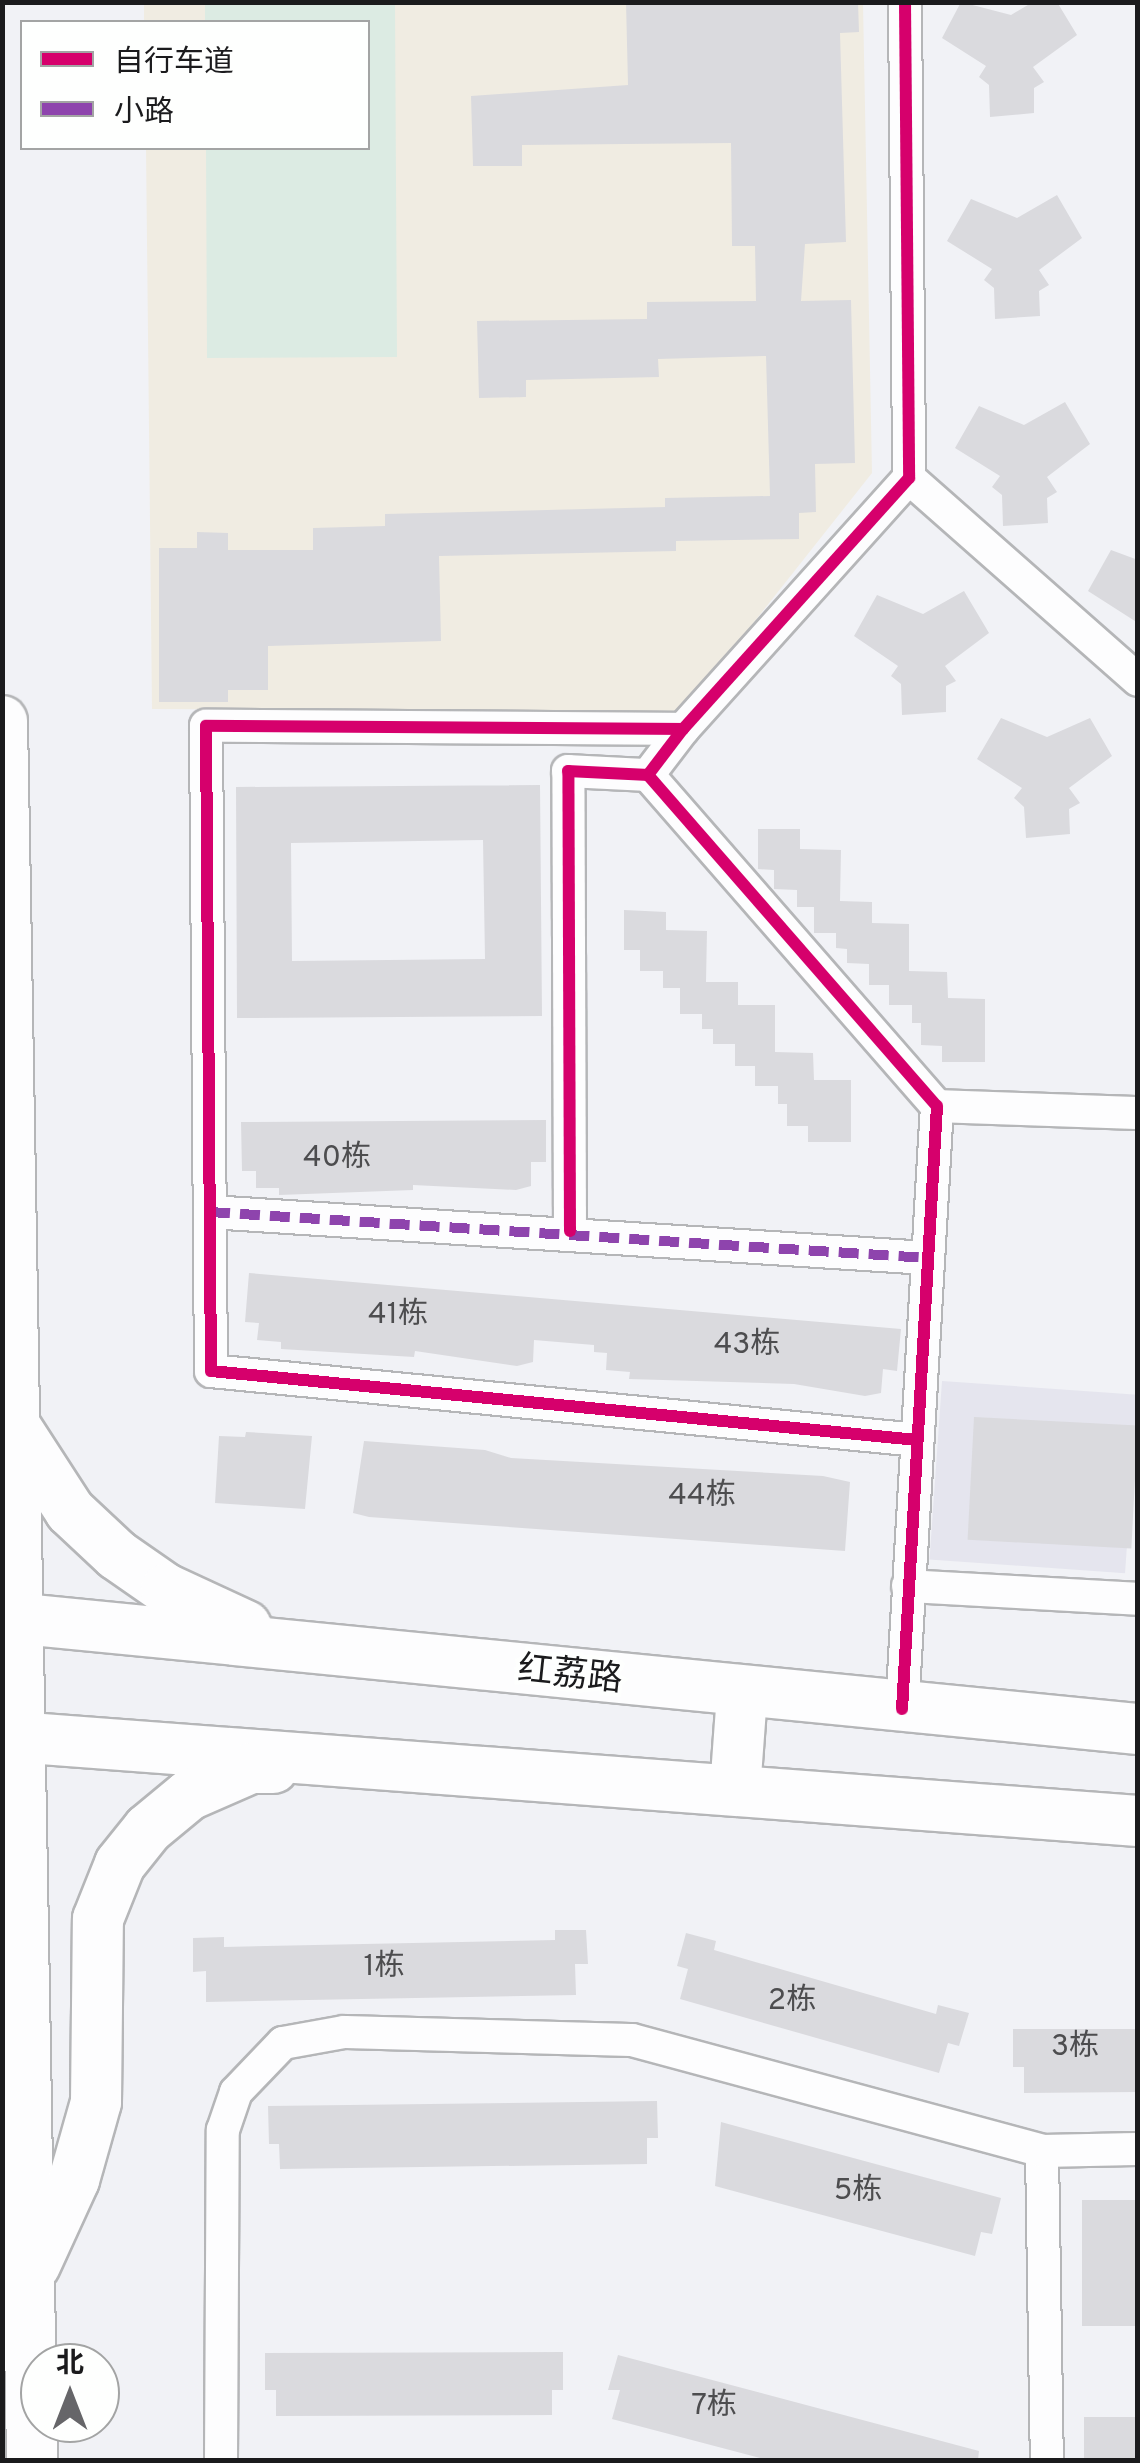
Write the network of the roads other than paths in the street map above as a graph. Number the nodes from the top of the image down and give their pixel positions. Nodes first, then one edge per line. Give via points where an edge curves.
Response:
1 (905, 2) edge
2 (909, 478) junction
3 (1138, 680) edge
4 (2, 721) edge
5 (684, 729) junction
6 (648, 775) junction
7 (937, 1106) junction
8 (1138, 1113) edge
9 (210, 1212) junction
10 (570, 1232) junction
11 (928, 1258) junction
12 (14, 1422) junction
13 (917, 1440) junction
14 (908, 1586) junction
15 (1138, 1599) edge
16 (10, 1618) edge
17 (352, 1653) junction
18 (742, 1694) junction
19 (902, 1708) junction
20 (1138, 1729) edge
21 (11, 1737) edge
22 (374, 1764) junction
23 (735, 1790) junction
24 (1138, 1821) edge
25 (1138, 2149) edge
26 (1042, 2151) junction
27 (29, 2279) junction
28 (32, 2460) edge
29 (220, 2460) edge
30 (1047, 2460) edge

1 - 2 street
2 - 3 street
2 - 5 street
4 - 12 main road
5 - 6 street
5 - 9 street via 206,726
6 - 7 street
6 - 10 street via 568,771
7 - 8 street
7 - 11 street
9 - 10 street
9 - 13 street via 211,1371
10 - 11 street
11 - 13 street
12 - 16 main road
12 - 17 main road via 70,1510 142,1574 224,1618
13 - 14 street
14 - 15 street
14 - 19 street
16 - 17 main road, 红荔路
16 - 21 main road
17 - 18 main road, 红荔路
18 - 19 main road, 红荔路
18 - 23 main road
19 - 20 main road, 红荔路
21 - 22 main road
21 - 27 main road
22 - 23 main road
22 - 27 main road via 251,1768 189,1795 120,1864 98,1919 96,2102 74,2180
23 - 24 main road
25 - 26 street
26 - 29 street via 632,2040 344,2032 283,2043 236,2092 223,2130
26 - 30 street
27 - 28 main road

